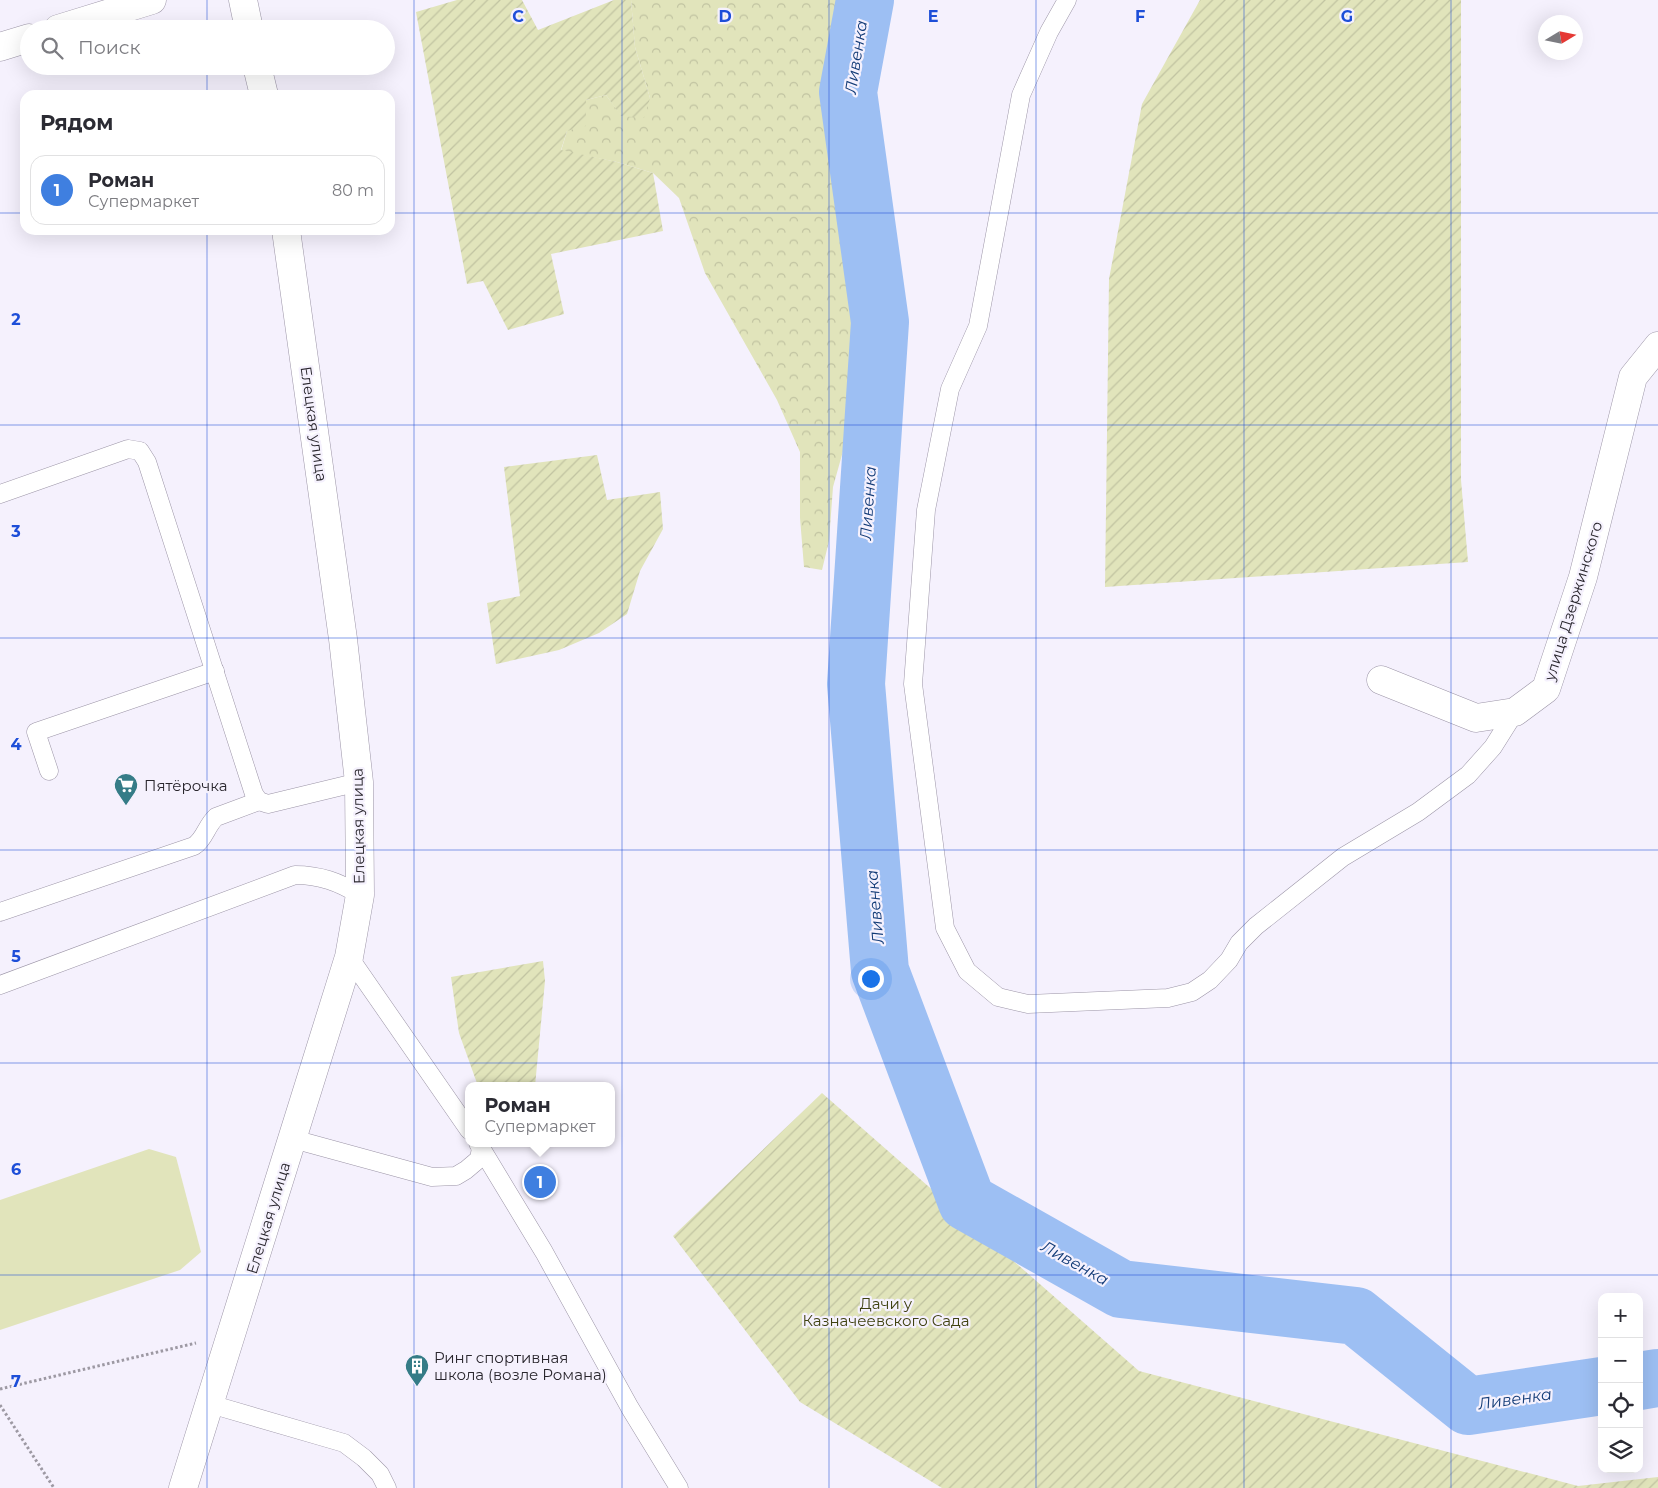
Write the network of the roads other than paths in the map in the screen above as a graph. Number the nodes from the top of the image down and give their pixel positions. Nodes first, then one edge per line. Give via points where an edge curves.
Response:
1 (152, 0) edge
2 (243, 0) edge
3 (1067, 0) edge
4 (87, 20) edge
5 (247, 20) edge
6 (20, 41) edge
7 (0, 47) edge
8 (259, 75) edge
9 (263, 90) edge
10 (287, 235) edge
11 (1658, 346) edge
12 (0, 494) edge
13 (215, 671) junction
14 (1381, 680) dead end
15 (1515, 712) junction
16 (50, 771) dead end
17 (359, 782) junction
18 (259, 801) junction
19 (360, 895) junction
20 (0, 912) edge
21 (349, 957) junction
22 (0, 985) edge
23 (465, 1124) edge
24 (293, 1139) junction
25 (480, 1147) edge
26 (481, 1147) edge
27 (210, 1404) junction
28 (183, 1488) edge
29 (387, 1488) edge
30 (679, 1488) edge

1 - 4 street
2 - 5 street
3 - 15 lane via 1048,32 1020,95 978,326 950,389 926,510 913,684 945,928 967,971 998,997 1028,1004 1168,998 1192,992 1210,980 1256,926 1343,857 1418,812 1468,776 1493,747
6 - 7 street
8 - 9 street
10 - 17 street, Елецкая улица via 343,639
11 - 15 street, улица Дзержинского via 1633,377 1583,577 1546,690
12 - 13 lane via 128,449 140,451 148,462
13 - 16 lane via 36,732
13 - 18 lane
14 - 15 street, улица Дзержинского via 1476,718
17 - 18 lane via 268,804
17 - 19 street, Елецкая улица
18 - 20 lane via 216,817 205,837 194,846
19 - 21 street, Елецкая улица
19 - 22 lane via 328,879 295,875
21 - 23 lane
21 - 24 street, Елецкая улица
24 - 25 lane via 432,1177 456,1176 466,1170 479,1159
24 - 27 street, Елецкая улица
26 - 30 lane
27 - 28 street, Елецкая улица
27 - 29 lane via 344,1443 380,1474

